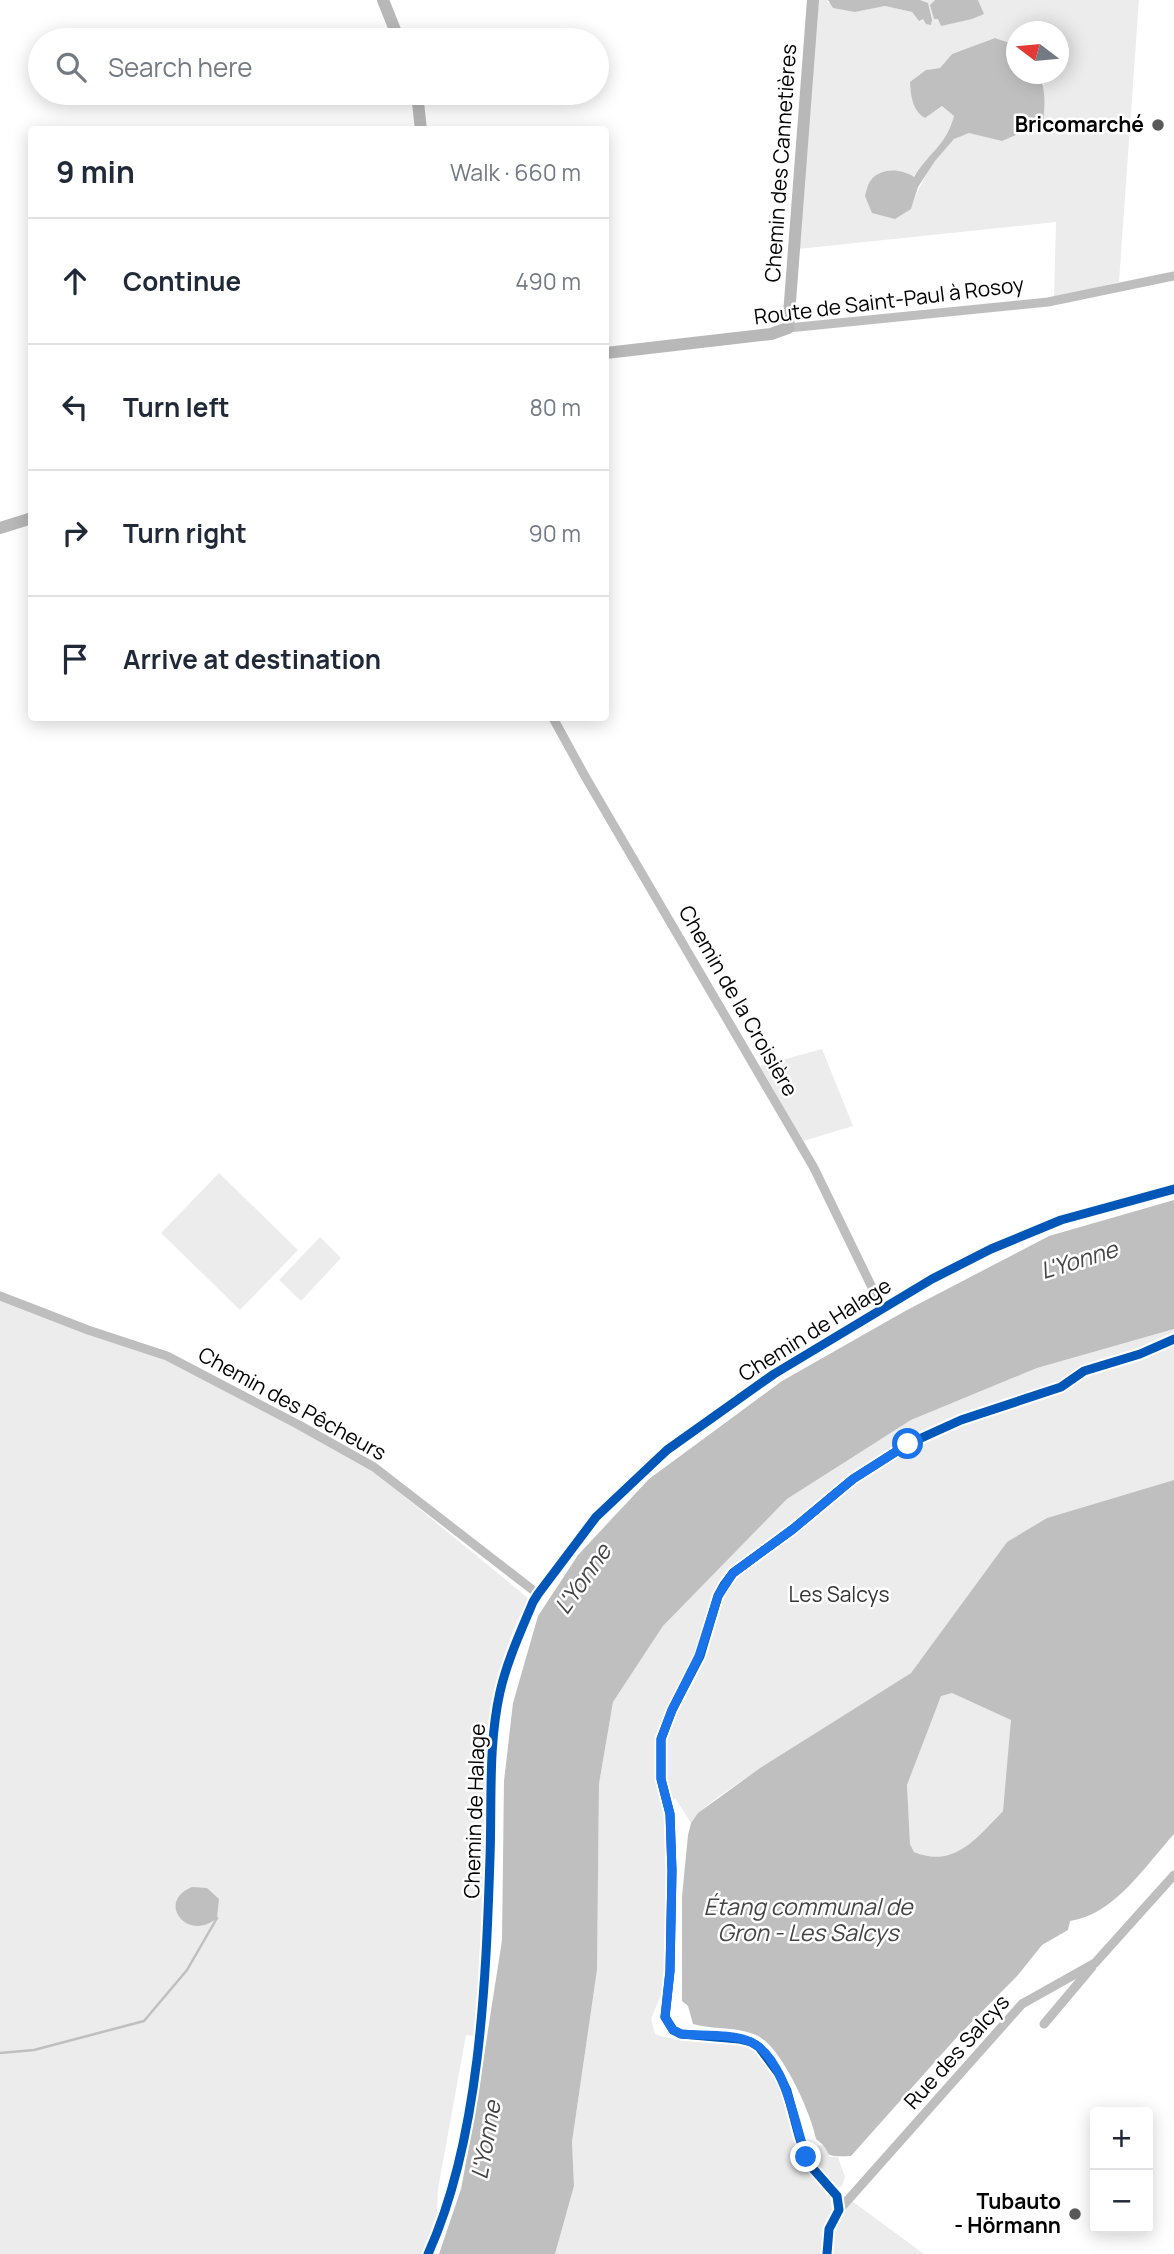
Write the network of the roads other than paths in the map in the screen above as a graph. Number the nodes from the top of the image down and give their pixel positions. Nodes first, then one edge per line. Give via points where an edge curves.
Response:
1 (383, 0) edge
2 (813, 0) edge
3 (394, 28) edge
4 (418, 105) edge
5 (421, 126) edge
6 (1174, 276) edge
7 (788, 328) junction
8 (609, 353) edge
9 (28, 519) edge
10 (0, 528) edge
11 (555, 721) edge
12 (0, 1296) edge
13 (882, 1308) dead end
14 (538, 1594) dead end
15 (1174, 1875) edge
16 (1096, 1963) junction
17 (1044, 2024) dead end
18 (839, 2210) dead end

1 - 3 street
2 - 7 street, Chemin des Cannetières
4 - 5 street
6 - 7 street, Route de Saint-Paul à Rosoy via 1048,302
7 - 8 street, Route de Saint-Paul à Rosoy via 771,334
9 - 10 street
11 - 13 street, Chemin de la Croisière via 814,1168
12 - 14 street, Chemin des Pêcheurs via 167,1356 299,1425 374,1467
15 - 16 street, Rue des Salcys
16 - 17 street
16 - 18 street, Rue des Salcys via 1022,2004

